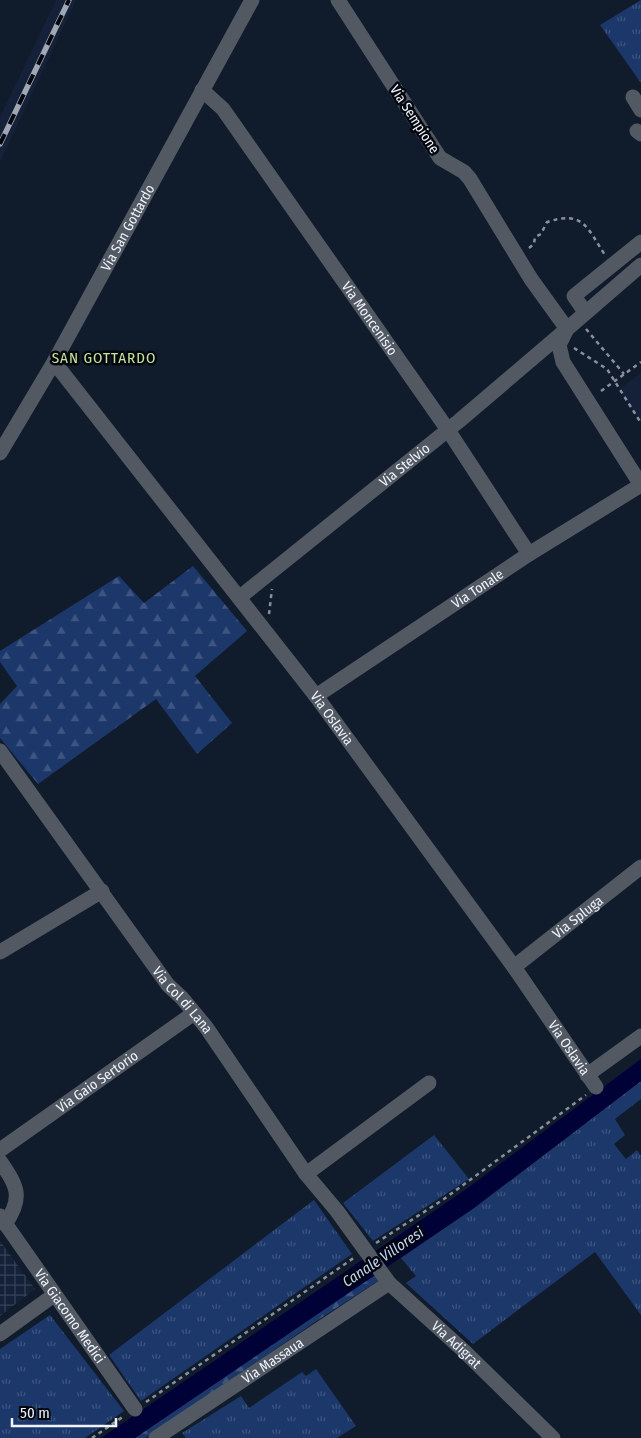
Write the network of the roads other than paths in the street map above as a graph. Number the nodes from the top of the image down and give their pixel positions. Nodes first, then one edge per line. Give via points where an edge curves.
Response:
1 (252, 0) edge
2 (338, 0) edge
3 (202, 90) junction
4 (639, 247) edge
5 (641, 265) edge
6 (583, 323) junction
7 (566, 329) junction
8 (54, 362) junction
9 (448, 430) junction
10 (0, 453) edge
11 (641, 485) edge
12 (529, 554) junction
13 (240, 597) junction
14 (316, 696) junction
15 (0, 751) edge
16 (641, 867) edge
17 (102, 891) junction
18 (0, 952) edge
19 (514, 966) junction
20 (194, 1012) junction
21 (641, 1036) edge
22 (429, 1083) dead end
23 (0, 1150) edge
24 (0, 1161) edge
25 (306, 1174) junction
26 (3, 1220) edge
27 (366, 1251) joint
28 (386, 1280) junction
29 (54, 1295) junction
30 (0, 1334) edge
31 (135, 1409) dead end
32 (172, 1434) edge
33 (156, 1438) edge
34 (553, 1438) edge

1 - 3 street, Via San Gottardo
2 - 7 street, Via Sempione via 440,158 470,179 531,279
3 - 8 street, Via San Gottardo
3 - 9 street, Via Moncenisio via 222,109
4 - 6 street via 574,296
5 - 6 street, Via Stelvio
6 - 7 street, Via Stelvio
7 - 9 street, Via Stelvio
7 - 11 street via 559,345 563,362
8 - 10 street, Via San Gottardo
8 - 13 street, Via Oslavia
9 - 12 street, Via Moncenisio
9 - 13 street, Via Stelvio
11 - 12 street, Via Tonale
12 - 14 street, Via Tonale
13 - 14 street, Via Oslavia
14 - 19 street, Via Oslavia
15 - 17 street, Via Col di Lana
16 - 19 street, Via Spluga
17 - 18 street
17 - 20 street, Via Col di Lana via 168,985
19 - 21 street, Via Oslavia via 591,1081
20 - 23 street, Via Gaio Sertorio
20 - 25 street, Via Col di Lana
22 - 25 street
24 - 26 street, Via Giacomo Medici via 12,1178 17,1197 15,1210
25 - 27 street, Via Col di Lana
26 - 29 street, Via Giacomo Medici
27 - 28 street, Via Adigrat
28 - 32 street, Via Massaua
28 - 34 street, Via Adigrat
29 - 30 street
29 - 31 street, Via Giacomo Medici
32 - 33 street, Via Massaua

